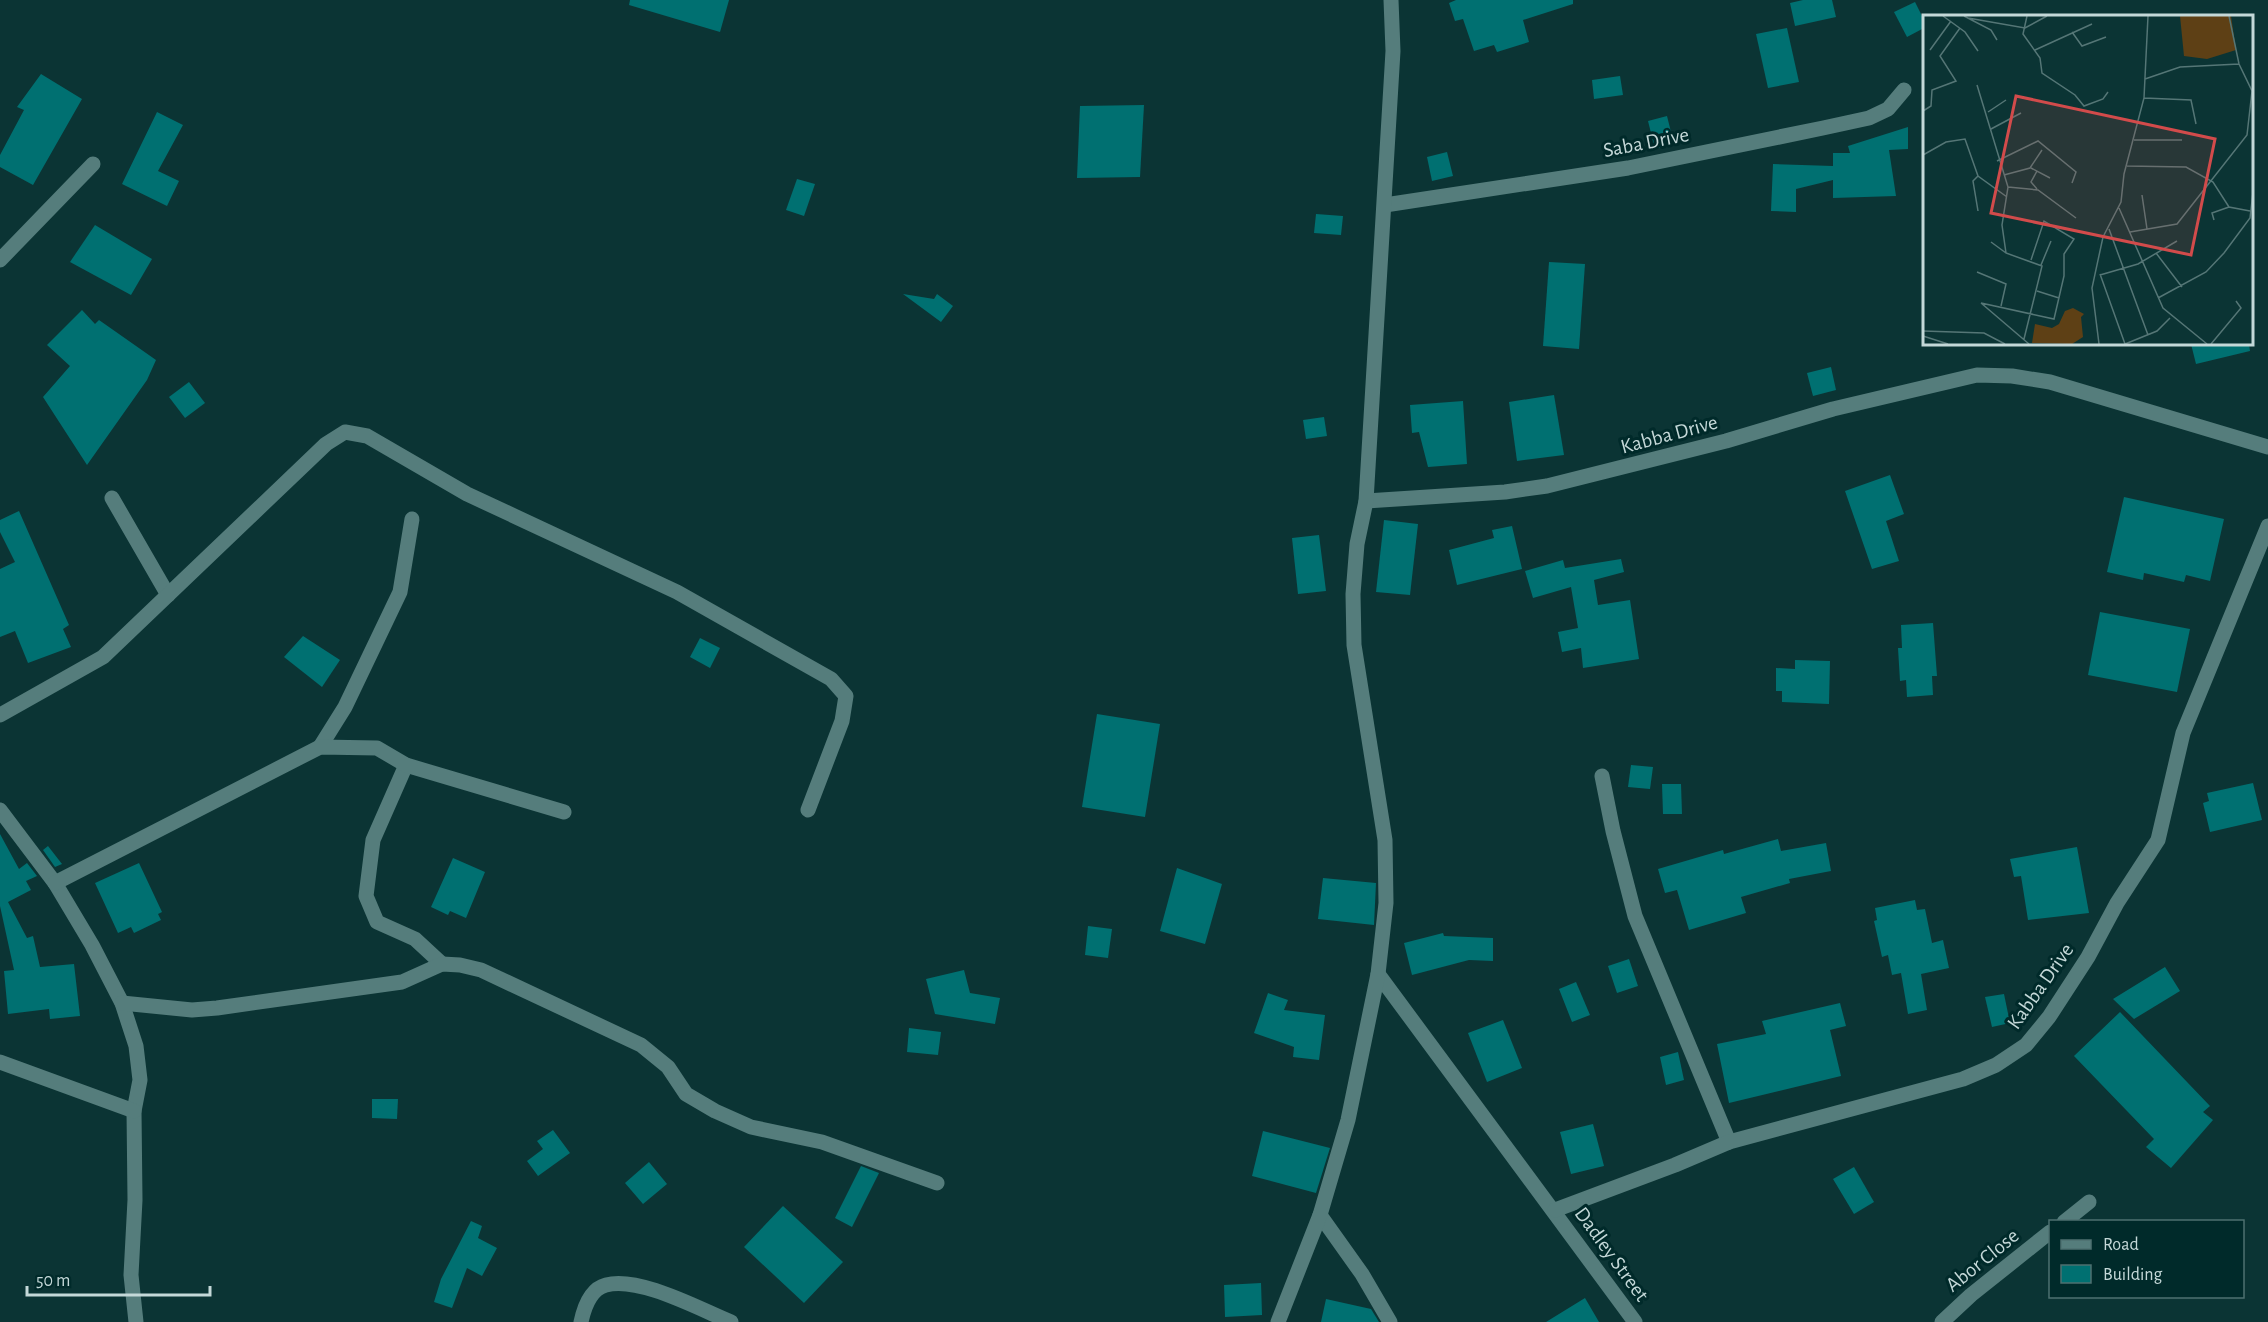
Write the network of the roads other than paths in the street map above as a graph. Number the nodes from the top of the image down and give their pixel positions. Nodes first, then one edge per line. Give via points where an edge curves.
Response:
1 (1391, 0) edge
2 (1904, 90) dead end
3 (93, 164) dead end
4 (1385, 205) junction
5 (0, 260) edge
6 (2268, 447) edge
7 (112, 498) dead end
8 (1366, 501) junction
9 (412, 519) dead end
10 (2268, 526) edge
11 (168, 595) junction
12 (0, 715) edge
13 (320, 747) junction
14 (406, 765) junction
15 (1602, 776) dead end
16 (0, 810) edge
17 (808, 810) dead end
18 (564, 812) dead end
19 (55, 883) junction
20 (442, 964) junction
21 (1378, 974) junction
22 (122, 1003) junction
23 (0, 1062) edge
24 (134, 1111) junction
25 (1729, 1142) junction
26 (938, 1183) dead end
27 (2089, 1202) dead end
28 (1555, 1210) junction
29 (1320, 1215) junction
30 (2065, 1220) edge
31 (2049, 1233) edge
32 (136, 1322) edge
33 (581, 1322) edge
34 (731, 1322) edge
35 (1278, 1322) edge
36 (1390, 1322) edge
37 (1635, 1322) edge
38 (1942, 1322) edge

1 - 4 street via 1393,51
2 - 4 street, Saba Drive via 1888,109 1834,126 1628,168
3 - 5 street
4 - 8 street
6 - 8 street, Kabba Drive via 2050,382 1977,375 1833,409 1567,482 1505,492
7 - 11 street
8 - 21 street via 1357,544 1353,645 1385,840 1386,903
9 - 13 street via 400,592 345,707
10 - 25 street, Kabba Drive via 2183,734 2158,840 2068,987 2026,1045 1996,1065 1963,1079
11 - 12 street via 103,657
11 - 17 street via 326,444 345,432 368,436 467,494 677,592 831,679 846,696 842,721
13 - 14 street via 377,748
13 - 19 street
14 - 18 street
14 - 20 street via 373,840 366,896 377,922 416,939
15 - 25 street via 1635,916
16 - 19 street
19 - 22 street
20 - 22 street via 402,982 217,1008 192,1010
20 - 26 street via 481,970 641,1045 668,1066 686,1094 751,1127 822,1142
21 - 28 street, Dadley Street
21 - 29 street via 1348,1120
22 - 24 street via 136,1046 140,1080
23 - 24 street
24 - 32 street via 131,1275
25 - 28 street, Kabba Drive
27 - 30 street
28 - 37 street, Dadley Street
29 - 35 street
29 - 36 street
31 - 38 street, Abor Close
33 - 34 street via 592,1294 604,1285 626,1283

